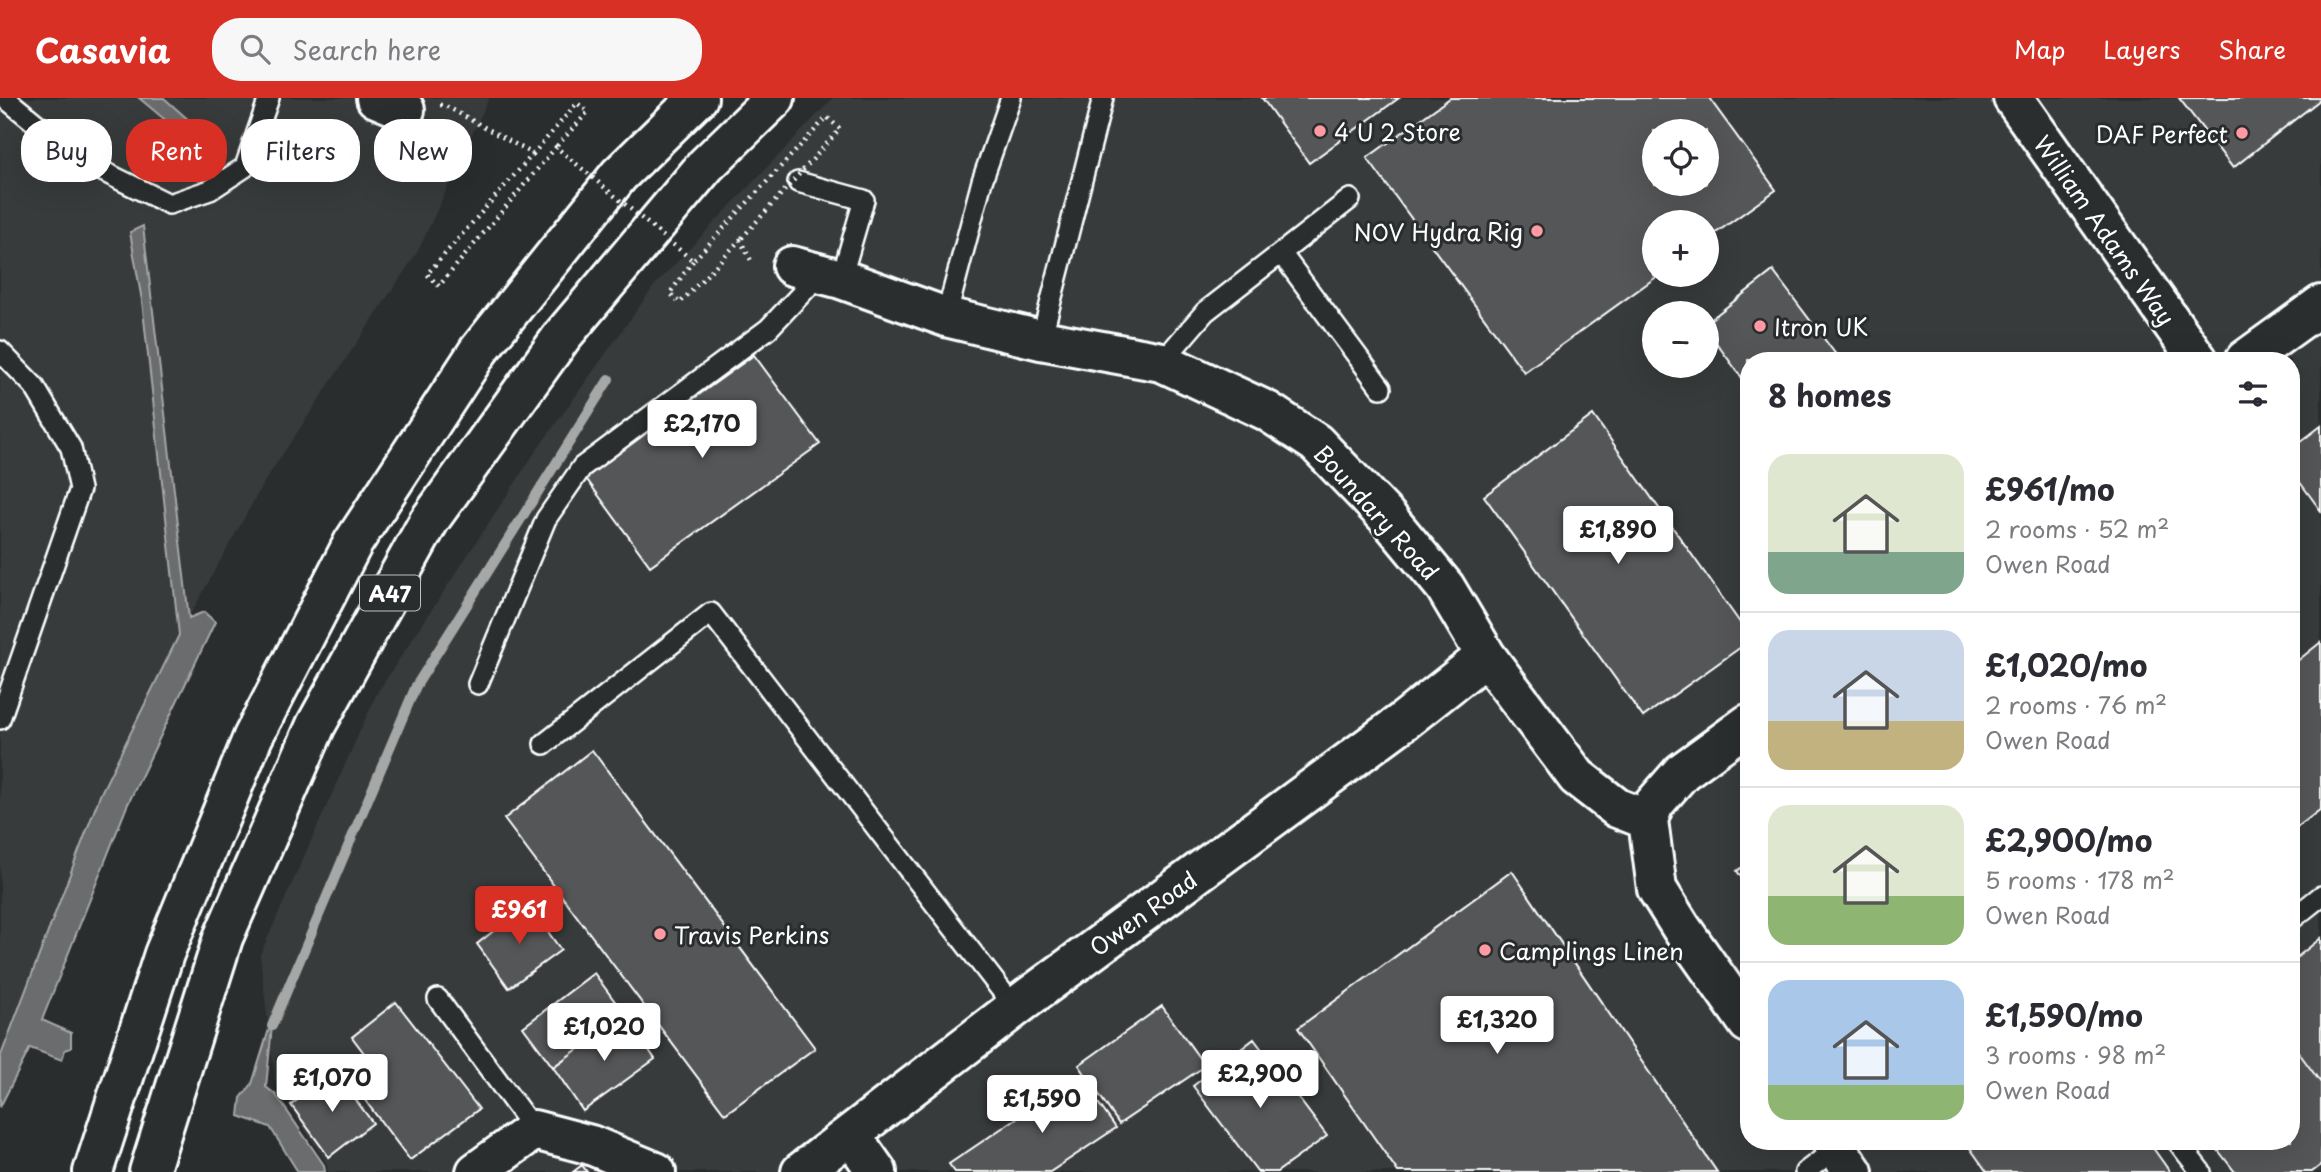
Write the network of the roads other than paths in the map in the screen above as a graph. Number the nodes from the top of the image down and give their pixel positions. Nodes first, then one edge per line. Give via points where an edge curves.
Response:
1 (5, 98) edge
2 (269, 98) edge
3 (698, 98) edge
4 (775, 98) edge
5 (1011, 98) edge
6 (1103, 98) edge
7 (2013, 98) edge
8 (798, 182) dead end
9 (1350, 199) dead end
10 (1281, 253) junction
11 (818, 273) junction
12 (2321, 305) edge
13 (946, 317) junction
14 (1041, 340) junction
15 (0, 351) edge
16 (2192, 352) edge
17 (2256, 352) edge
18 (1162, 362) junction
19 (1381, 388) dead end
20 (1486, 656) junction
21 (478, 684) dead end
22 (0, 719) edge
23 (1740, 730) edge
24 (544, 744) dead end
25 (1648, 820) junction
26 (2321, 896) edge
27 (2300, 913) edge
28 (438, 999) dead end
29 (1016, 1008) junction
30 (1740, 1012) edge
31 (534, 1130) junction
32 (850, 1136) junction
33 (2184, 1150) edge
34 (1841, 1154) edge
35 (93, 1172) edge
36 (149, 1172) edge
37 (476, 1172) edge
38 (656, 1172) edge
39 (801, 1172) edge
40 (877, 1172) edge
41 (1805, 1172) edge
42 (2201, 1172) edge

1 - 2 lane via 82,162 169,204 210,190 245,167
3 - 35 main road, A47 via 619,175 479,350 353,543 253,737 164,954
4 - 36 main road, A47 via 706,165 563,335 429,521 316,725 223,938
5 - 13 lane via 982,181
6 - 14 lane
7 - 16 main road, William Adams Way
8 - 11 lane via 863,200
9 - 10 lane
10 - 18 lane via 1205,312
10 - 19 lane
11 - 13 main road, Boundary Road
11 - 21 lane via 768,329 582,467 546,519
12 - 17 main road
13 - 14 main road, Boundary Road
14 - 18 main road, Boundary Road
15 - 22 lane via 34,386 71,448 80,489
18 - 20 main road, Boundary Road via 1267,411 1316,443 1388,518 1445,587
20 - 25 main road, Boundary Road via 1577,777 1617,808
20 - 29 main road, Owen Road
23 - 25 main road via 1682,772 1654,804
24 - 29 lane via 711,613
25 - 30 main road via 1657,890
26 - 27 lane
28 - 31 lane
29 - 32 main road, Owen Road
31 - 37 main road
31 - 38 main road via 591,1144
32 - 39 main road, Owen Road
32 - 40 main road
33 - 42 lane
34 - 41 lane

